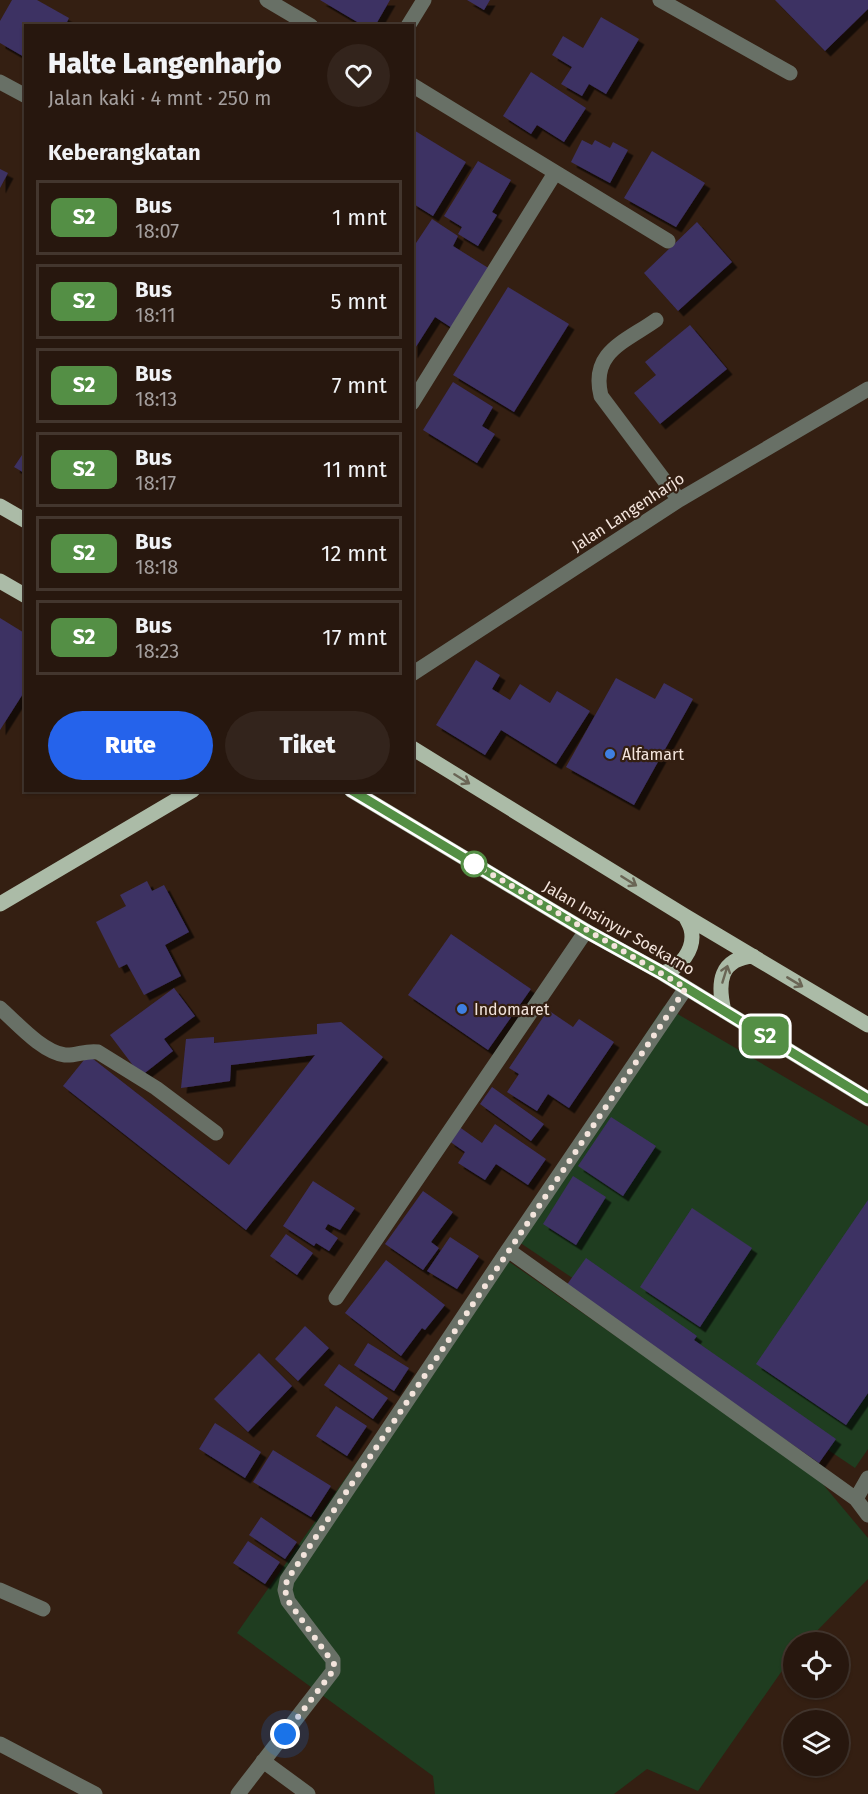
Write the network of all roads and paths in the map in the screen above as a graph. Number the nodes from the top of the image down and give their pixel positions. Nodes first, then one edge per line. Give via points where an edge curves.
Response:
1 (267, 0) edge
2 (424, 0) edge
3 (660, 0) edge
4 (309, 24) edge
5 (409, 24) edge
6 (790, 73) dead end
7 (0, 82) edge
8 (414, 86) edge
9 (24, 95) edge
10 (555, 173) junction
11 (668, 241) dead end
12 (656, 320) dead end
13 (868, 389) edge
14 (414, 401) edge
15 (678, 500) junction
16 (0, 506) edge
17 (24, 520) edge
18 (0, 581) edge
19 (24, 595) edge
20 (414, 673) edge
21 (414, 749) edge
22 (190, 792) edge
23 (354, 792) edge
24 (0, 904) edge
25 (685, 916) junction
26 (586, 931) junction
27 (753, 956) junction
28 (662, 973) junction
29 (686, 988) junction
30 (0, 1008) edge
31 (724, 1011) junction
32 (868, 1025) edge
33 (868, 1099) edge
34 (216, 1132) dead end
35 (508, 1250) junction
36 (336, 1298) dead end
37 (868, 1478) edge
38 (856, 1498) junction
39 (868, 1515) edge
40 (0, 1590) edge
41 (43, 1609) dead end
42 (0, 1744) edge
43 (263, 1761) junction
44 (95, 1794) edge
45 (238, 1794) edge
46 (308, 1794) edge

1 - 4 street
2 - 5 street
3 - 6 street
7 - 9 street
8 - 10 street
10 - 11 street
10 - 14 street
12 - 15 street via 607,354 597,380 601,396
13 - 15 street, Jalan Langenharjo
15 - 20 street, Jalan Langenharjo
16 - 17 main road
18 - 19 main road
21 -> 25 main road
22 - 24 main road
23 - 26 main road, Jalan Insinyur Soekarno
25 - 27 main road
25 - 28 main road via 692,938 688,950 680,964
26 - 28 main road, Jalan Insinyur Soekarno
26 - 36 street
31 -> 27 main road via 721,988 725,968 739,958
27 -> 32 main road
28 - 29 main road, Jalan Insinyur Soekarno
29 - 31 main road, Jalan Insinyur Soekarno
29 - 35 street
30 - 34 street via 46,1048 67,1055 98,1052
31 - 33 main road, Jalan Insinyur Soekarno
35 - 38 street
35 - 43 street via 287,1580 288,1601 333,1660 333,1671
37 - 38 street
38 - 39 street
40 - 41 street
42 - 44 street
43 - 45 street
43 - 46 street

